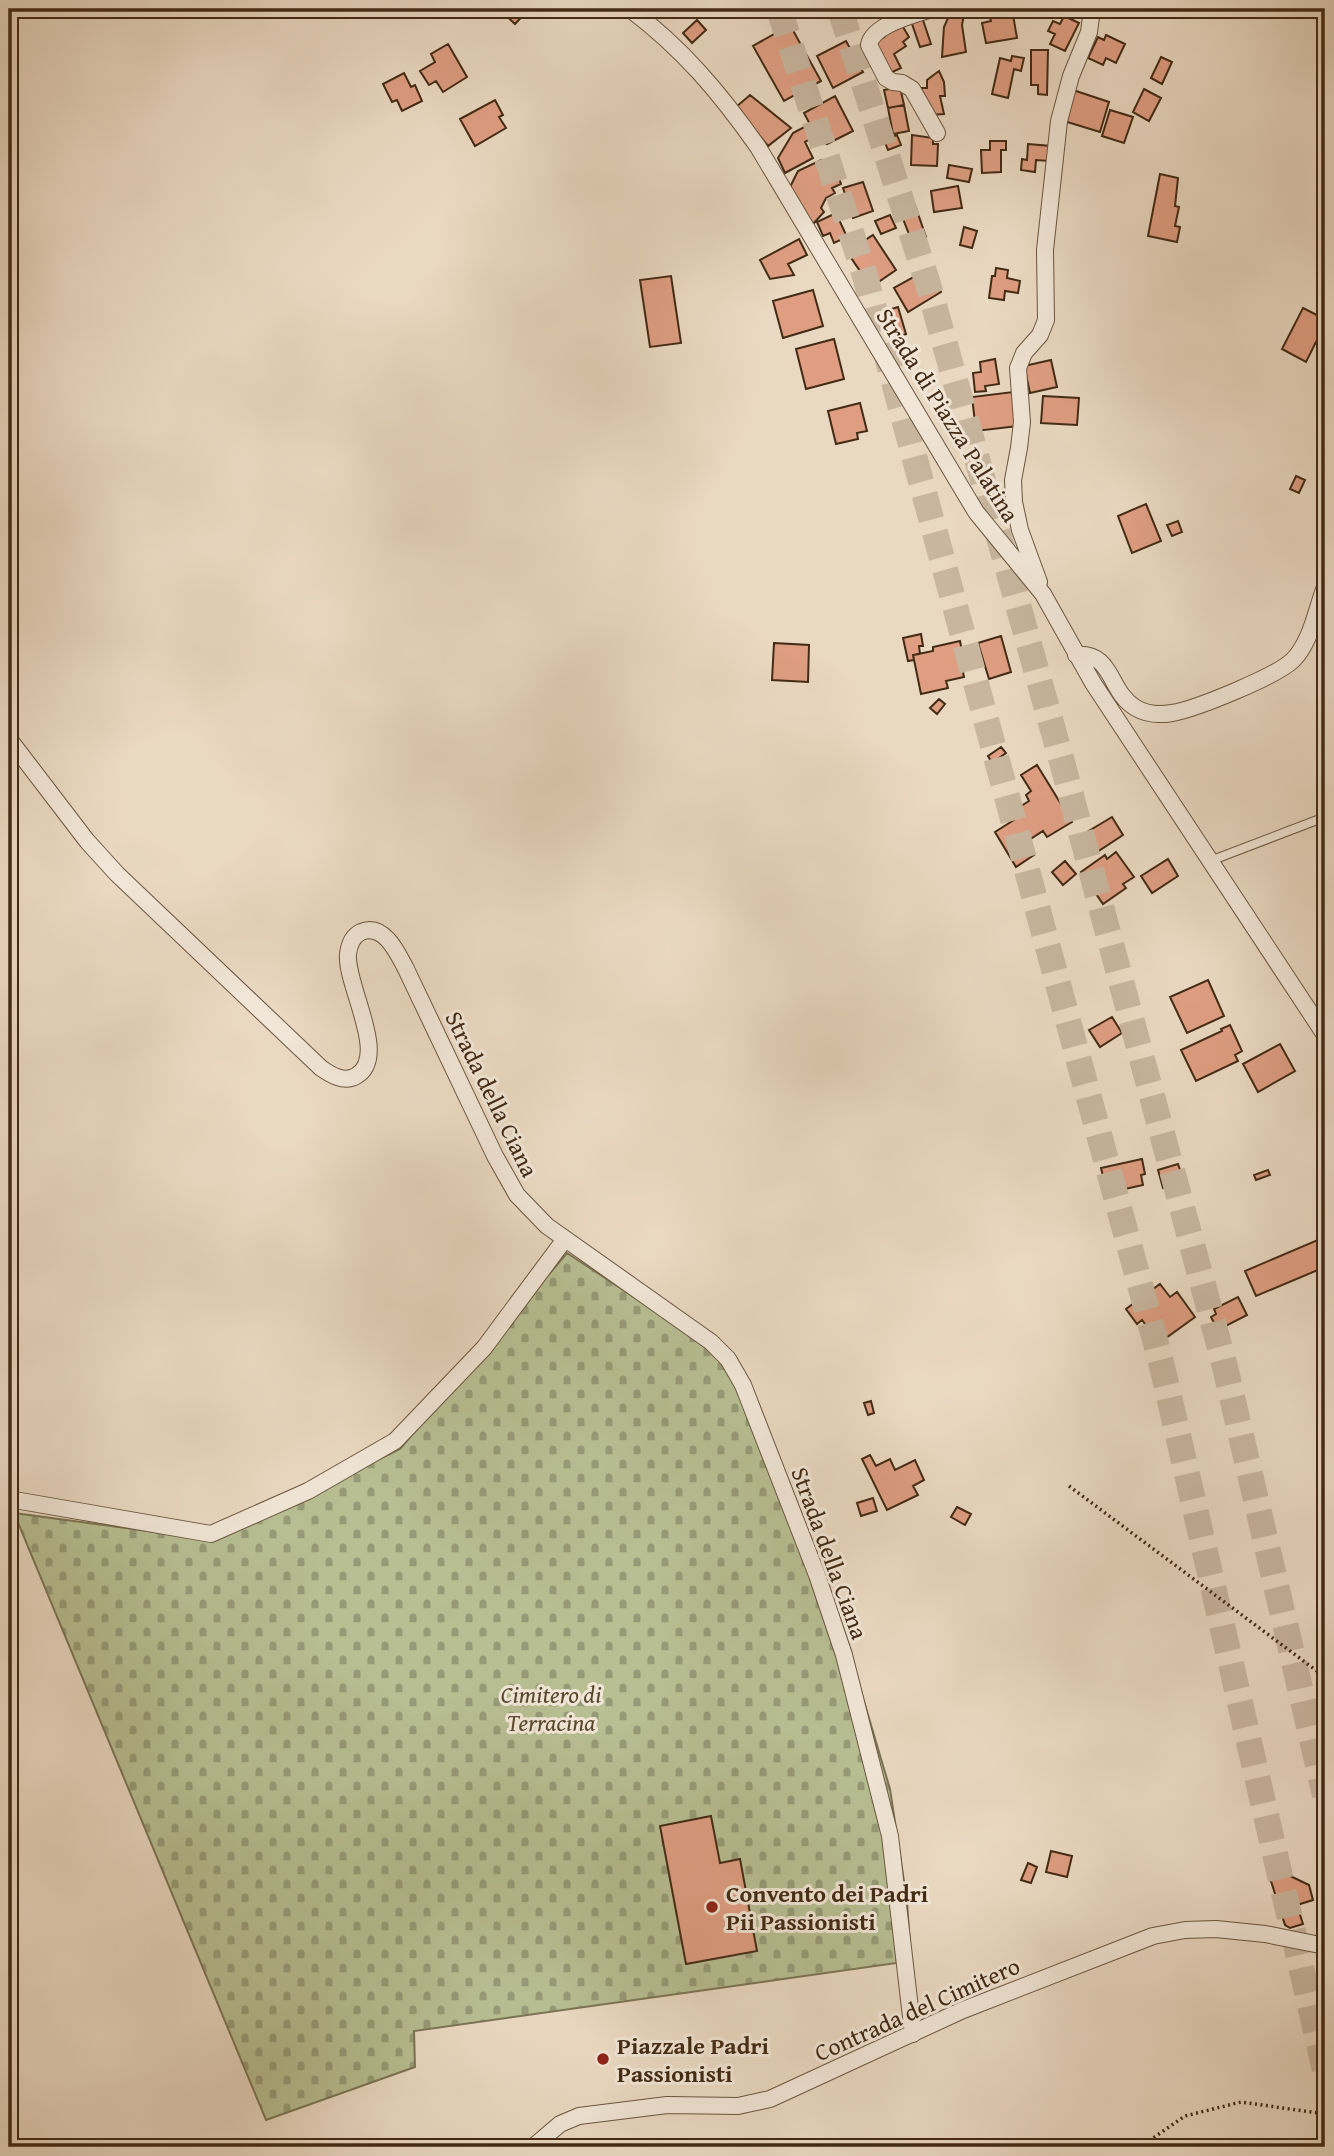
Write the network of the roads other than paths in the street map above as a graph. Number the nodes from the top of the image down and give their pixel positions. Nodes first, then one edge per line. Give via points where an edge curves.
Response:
1 (630, 9) edge
2 (932, 9) edge
3 (1092, 9) edge
4 (937, 133) dead end
5 (1325, 587) edge
6 (1043, 594) junction
7 (1076, 655) junction
8 (9, 739) edge
9 (1325, 817) edge
10 (1210, 861) junction
11 (1325, 1035) edge
12 (565, 1239) junction
13 (9, 1499) edge
14 (1325, 1946) edge
15 (913, 2034) junction
16 (533, 2147) edge

1 - 6 street, Strada di Piazza Palatina via 697,68 758,147 976,512
2 - 4 street via 876,32 869,45 886,78 912,89
3 - 6 street via 1089,32 1059,121 1045,260 1046,320 1018,368 1022,422 1014,502
5 - 7 street via 1304,644 1292,661 1275,673 1181,711 1162,714 1137,709 1119,692 1099,659
6 - 7 street, Strada di Piazza Palatina
7 - 10 street, Strada di Piazza Palatina
8 - 12 street, Strada della Ciana via 117,874 321,1068 341,1079 354,1077 365,1068 370,1054 349,970 350,946 363,932 386,937 509,1184 536,1216
9 - 10 lane
10 - 11 street, Strada di Piazza Palatina
12 - 13 street via 484,1348 395,1441 308,1491 211,1534
12 - 15 street, Strada della Ciana via 711,1342 743,1385 824,1592 850,1680 890,1836
14 - 15 street, Contrada del Cimitero via 1238,1930 1170,1931 963,2010
15 - 16 street, Contrada del Cimitero via 760,2102 667,2105 586,2115 560,2124

